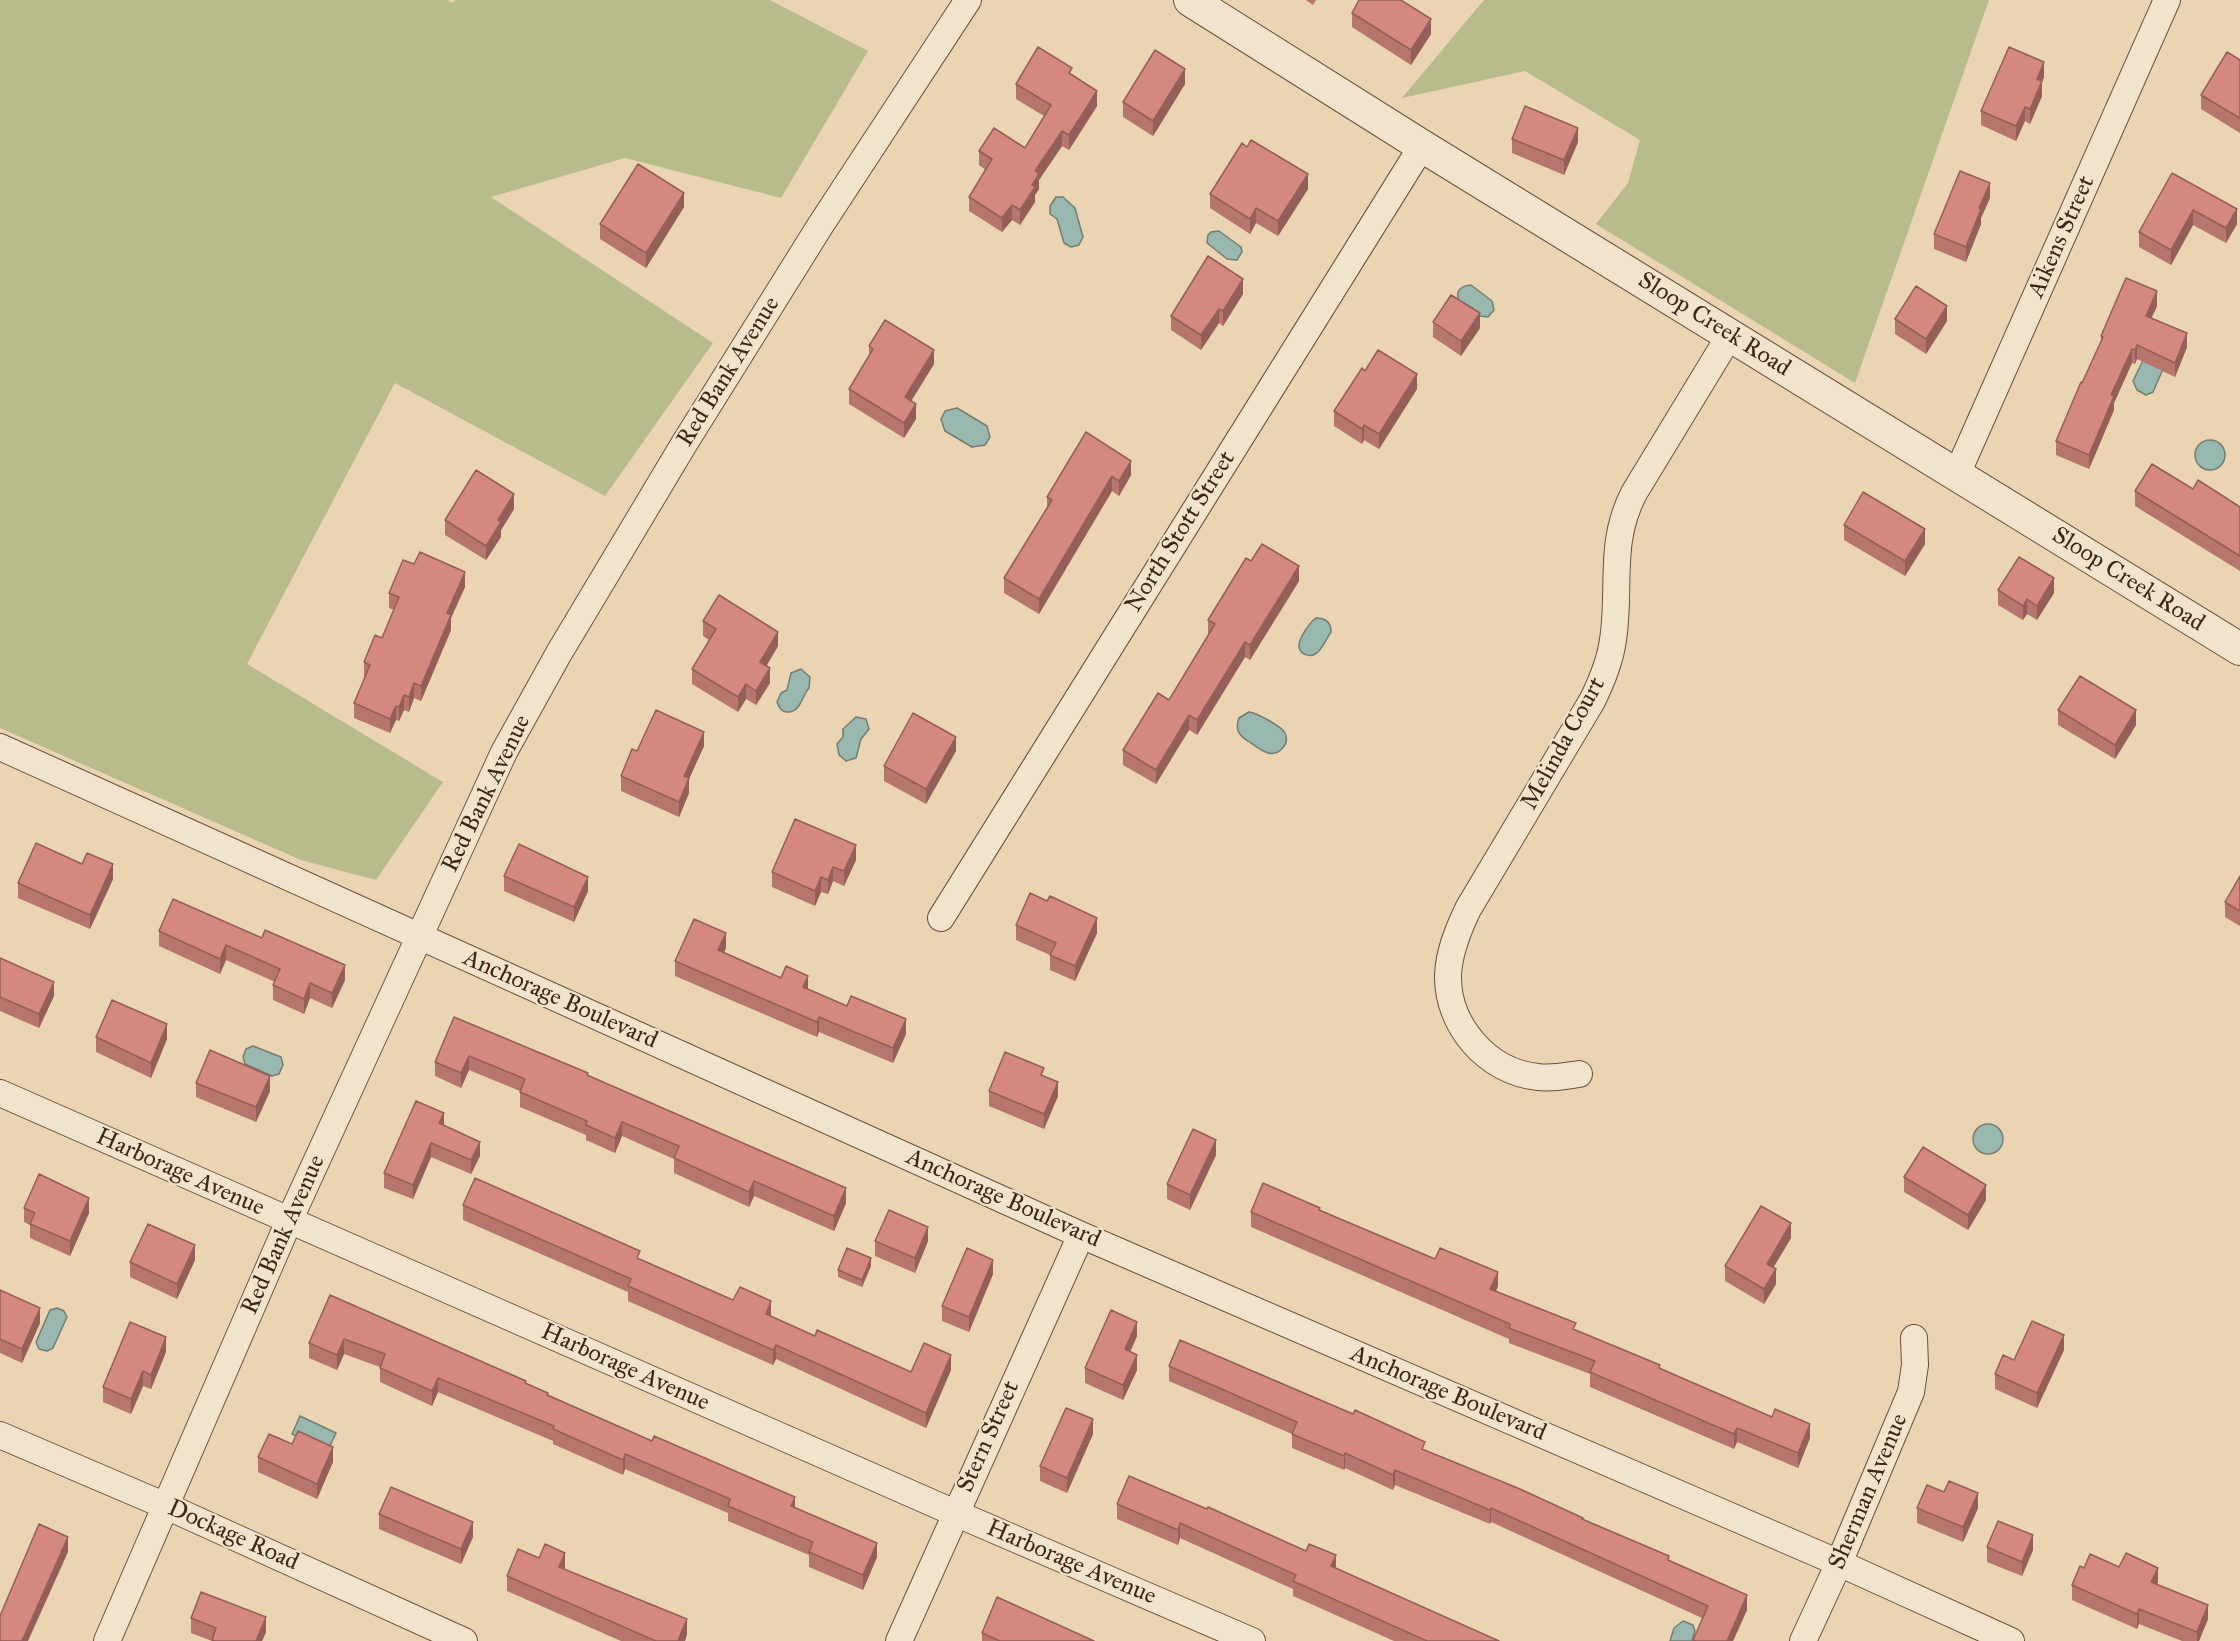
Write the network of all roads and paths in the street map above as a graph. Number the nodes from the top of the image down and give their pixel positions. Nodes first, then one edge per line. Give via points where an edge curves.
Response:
1 (968, 0) edge
2 (1190, 0) edge
3 (2168, 0) edge
4 (1422, 146) junction
5 (1730, 335) junction
6 (1957, 474) junction
7 (2240, 649) edge
8 (0, 747) edge
9 (941, 918) dead end
10 (418, 937) junction
11 (1579, 1074) dead end
12 (0, 1093) edge
13 (289, 1221) junction
14 (1082, 1235) junction
15 (1914, 1338) dead end
16 (0, 1435) edge
17 (166, 1506) junction
18 (955, 1513) junction
19 (1839, 1563) junction
20 (106, 1641) edge
21 (464, 1641) edge
22 (899, 1641) edge
23 (1252, 1641) edge
24 (1803, 1641) edge
25 (2011, 1641) edge

1 - 10 street, Red Bank Avenue via 820,226 559,652 504,752
2 - 4 street, Sloop Creek Road
3 - 6 street, Aikens Street
4 - 5 street, Sloop Creek Road
4 - 9 street, North Stott Street
5 - 6 street, Sloop Creek Road
5 - 11 street, Melinda Court via 1622,519 1613,638 1602,683 1468,909 1451,953 1450,996 1465,1033 1479,1050 1516,1072 1536,1077
6 - 7 street, Sloop Creek Road
8 - 10 street, Anchorage Boulevard
10 - 13 street, Red Bank Avenue
10 - 14 street, Anchorage Boulevard
12 - 13 street, Harborage Avenue
13 - 17 street, Red Bank Avenue
13 - 18 street, Harborage Avenue
14 - 18 street, Stern Street
14 - 19 street, Anchorage Boulevard
15 - 19 street, Sherman Avenue via 1911,1392
16 - 17 street, Dockage Road
17 - 20 street, Red Bank Avenue
17 - 21 street, Dockage Road
18 - 22 street, Stern Street
18 - 23 street, Harborage Avenue
19 - 24 street, Sherman Avenue
19 - 25 street, Anchorage Boulevard

